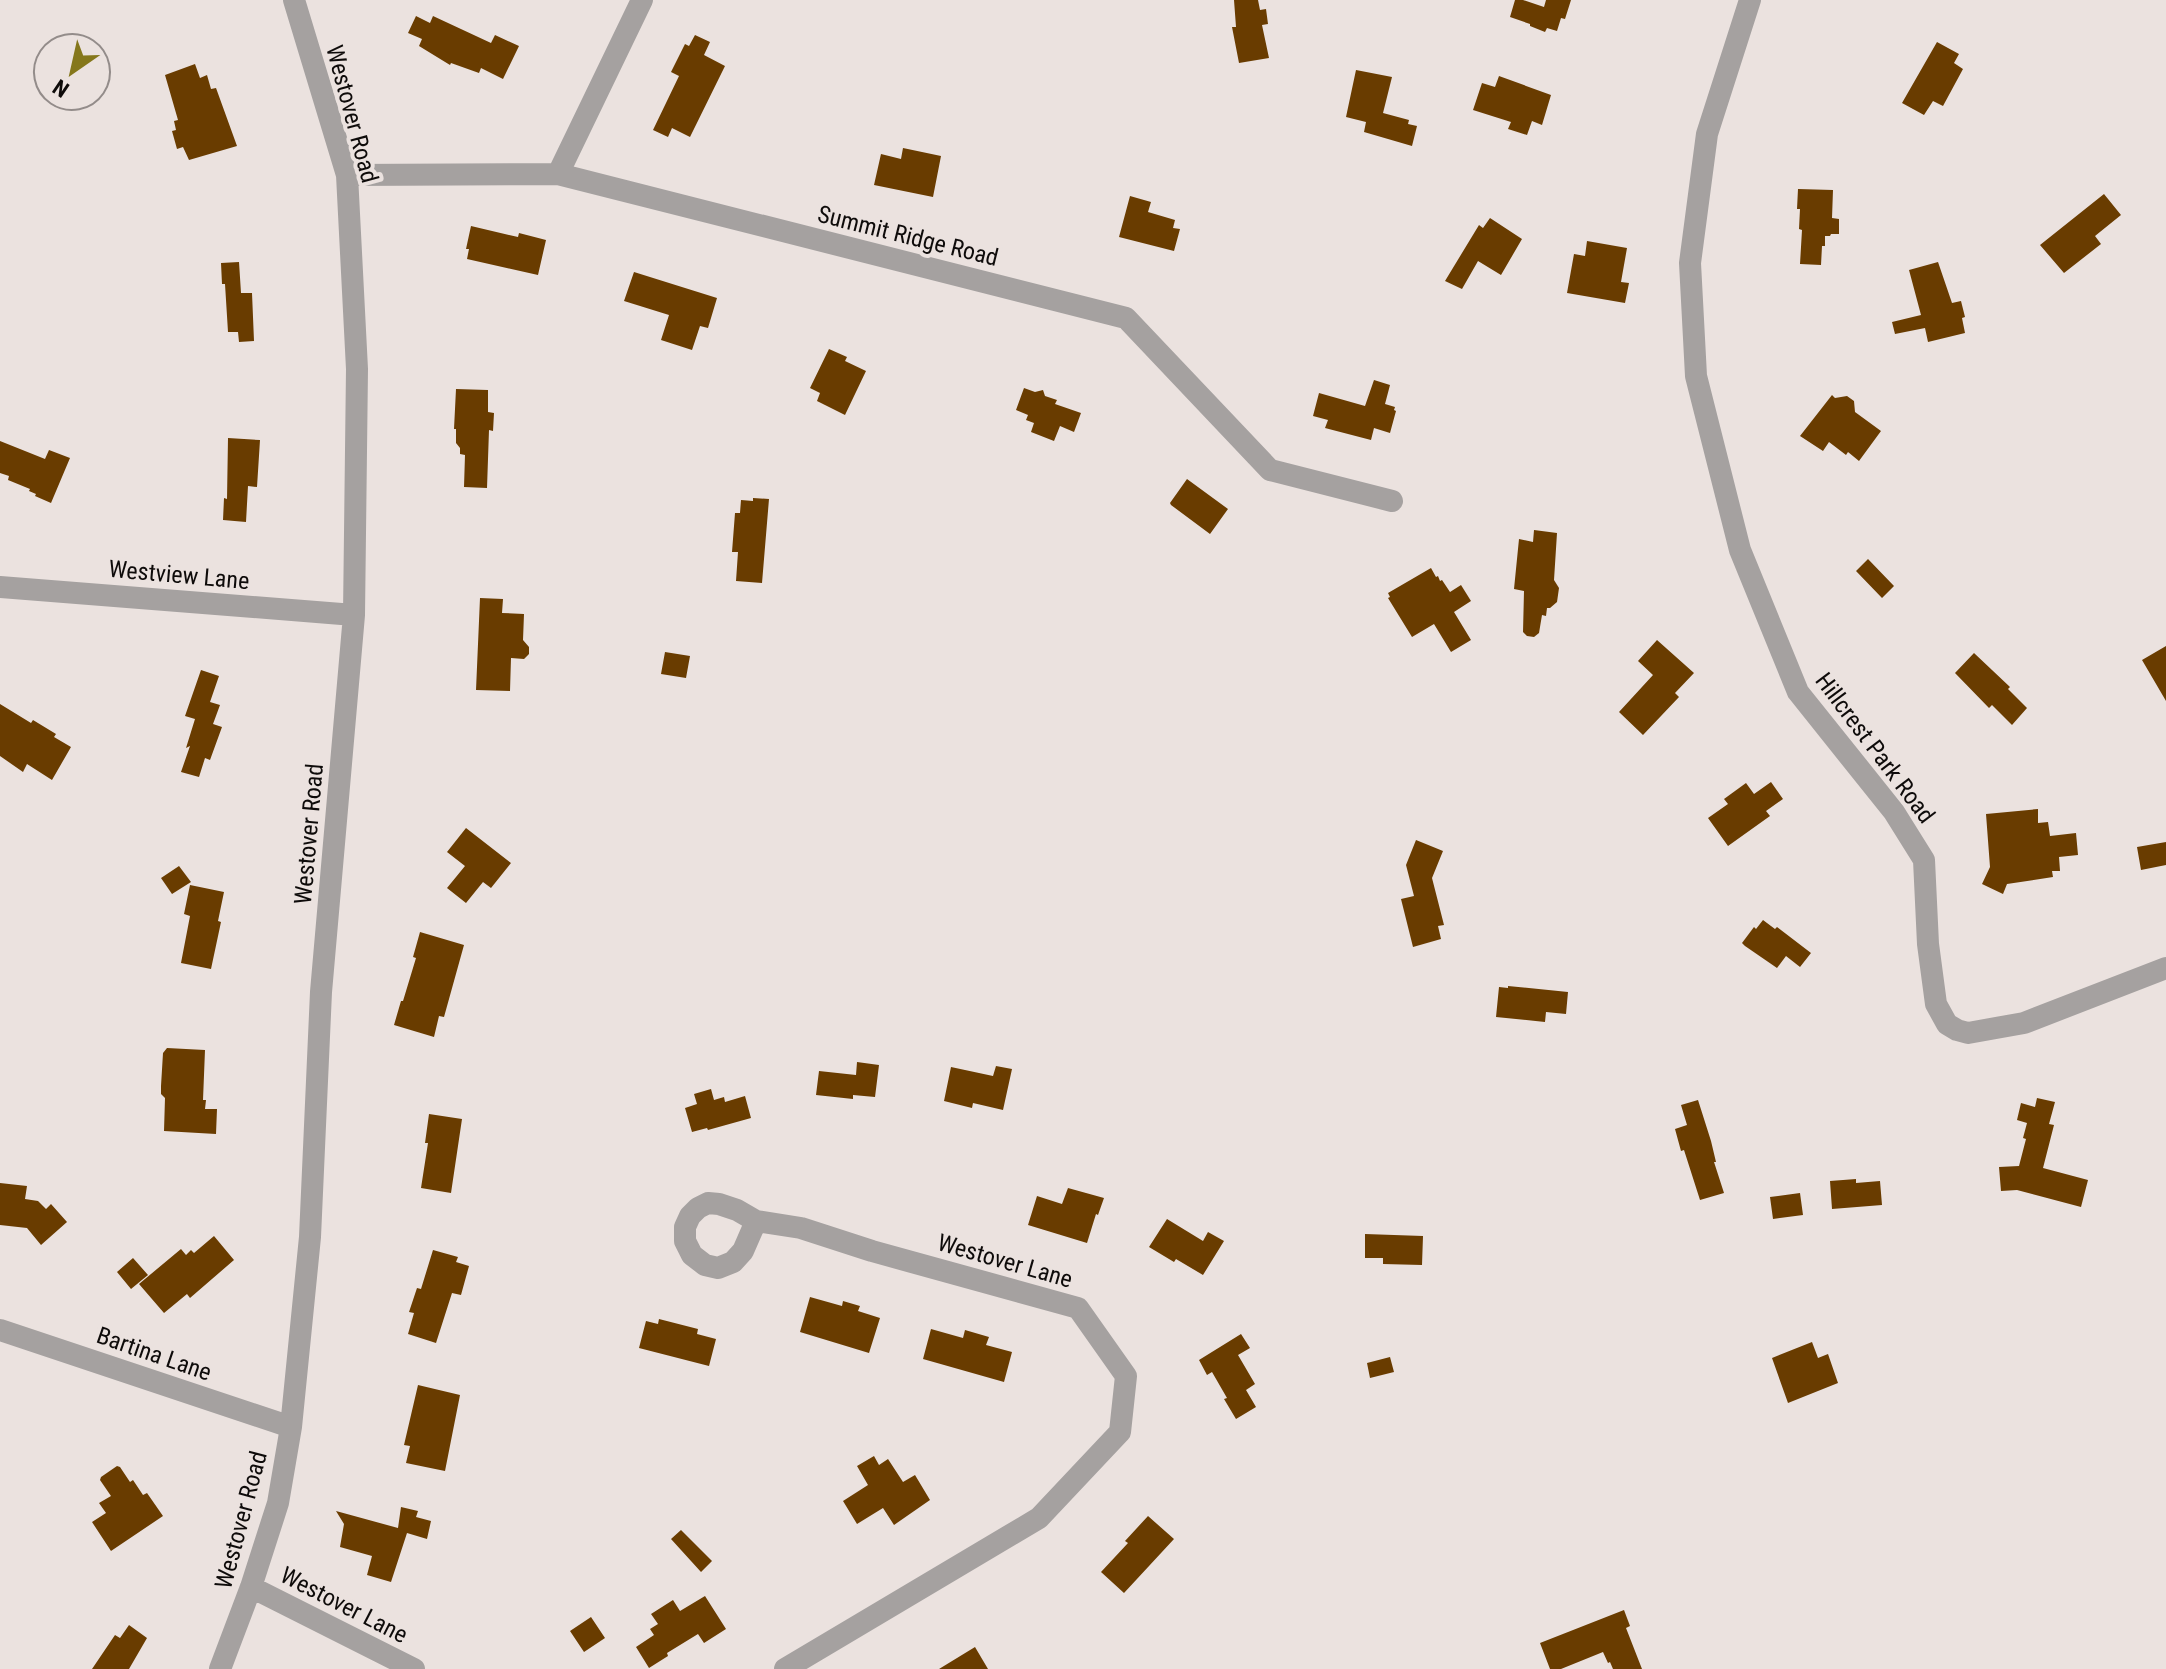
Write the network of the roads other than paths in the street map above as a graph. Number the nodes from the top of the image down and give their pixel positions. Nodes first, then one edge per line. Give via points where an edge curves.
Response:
1 (294, 0) edge
2 (642, 0) edge
3 (1750, 0) edge
4 (558, 174) junction
5 (347, 175) junction
6 (1392, 501) dead end
7 (0, 587) edge
8 (354, 615) junction
9 (2166, 968) edge
10 (756, 1221) dead end
11 (0, 1330) edge
12 (291, 1427) junction
13 (251, 1587) junction
14 (220, 1669) edge
15 (414, 1669) edge
16 (785, 1669) edge

1 - 5 street, Westover Road
2 - 4 street
3 - 9 street, Hillcrest Park Road via 1707,134 1690,263 1696,376 1740,550 1798,692 1894,812 1924,860 1936,1004 1947,1024 1968,1033 2024,1023
4 - 5 street, Summit Ridge Road
4 - 6 street, Summit Ridge Road via 1126,318 1270,470
5 - 8 street, Westover Road via 357,369
7 - 8 street, Westview Lane
8 - 12 street, Westover Road via 321,992 310,1237
10 - 16 street, Westover Lane via 801,1228 1078,1308 1126,1376 1120,1432 1039,1518
11 - 12 street, Bartina Lane
12 - 13 street, Westover Road via 278,1503
13 - 14 street, Westover Road
13 - 15 street, Westover Lane

